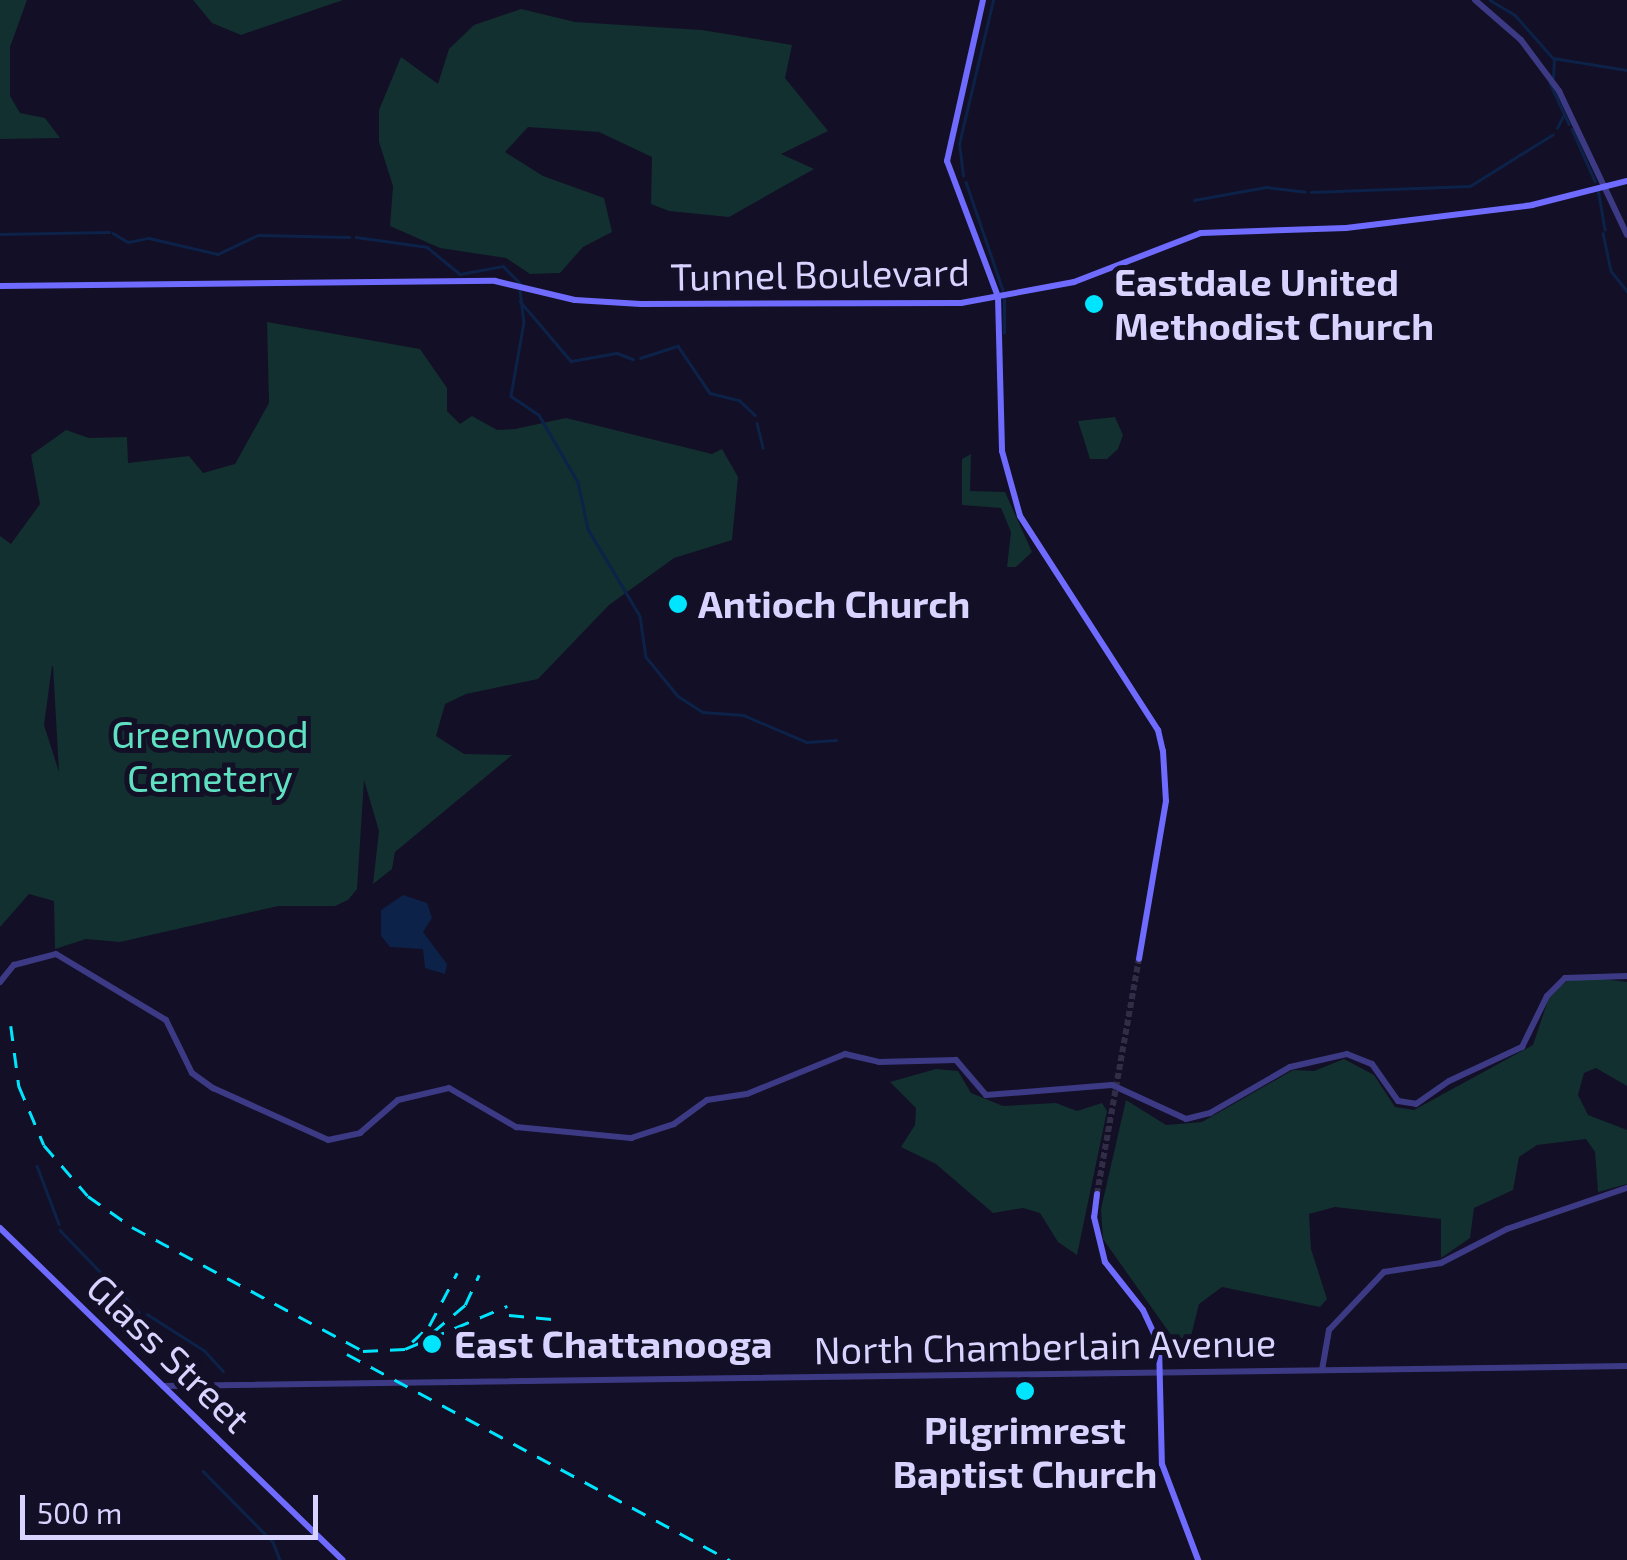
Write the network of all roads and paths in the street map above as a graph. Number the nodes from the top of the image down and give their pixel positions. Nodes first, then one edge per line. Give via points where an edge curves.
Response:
1 (983, 0) edge
2 (1475, 0) edge
3 (1627, 180) edge
4 (1603, 183) junction
5 (1627, 234) edge
6 (0, 286) edge
7 (998, 297) junction
8 (1139, 959) tunnel mouth
9 (1627, 976) edge
10 (0, 982) edge
11 (1627, 1188) edge
12 (1097, 1194) tunnel mouth
13 (0, 1228) edge
14 (1627, 1366) edge
15 (1322, 1370) junction
16 (1162, 1372) junction
17 (164, 1386) junction
18 (342, 1560) edge
19 (1198, 1560) edge

1 - 7 main road via 947,160
2 - 4 street via 1521,40 1559,91
3 - 4 main road, Tunnel Boulevard
4 - 5 street
4 - 7 main road, Tunnel Boulevard via 1532,205 1346,228 1201,233 1074,282
6 - 7 main road, Tunnel Boulevard via 495,281 574,300 770,308
7 - 8 main road via 1002,451 1020,516 1150,718 1164,751 1166,801
9 - 10 street via 1565,978 1546,996 1522,1047 1416,1104 1398,1101 1372,1064 1347,1054 1290,1067 1210,1113 1186,1118 1112,1085 986,1095 956,1060 879,1062 846,1054 747,1094 708,1100 674,1124 631,1138 516,1127 448,1088 398,1100 360,1133 328,1140 192,1074 166,1020 56,954 26,959
11 - 15 street via 1507,1228 1440,1263 1384,1272 1329,1330
12 - 16 main road via 1101,1252 1155,1330
13 - 17 main road, Glass Street
14 - 15 street, North Chamberlain Avenue
15 - 16 street, North Chamberlain Avenue
16 - 17 street, North Chamberlain Avenue
16 - 19 main road via 1167,1491
17 - 18 main road, Glass Street

